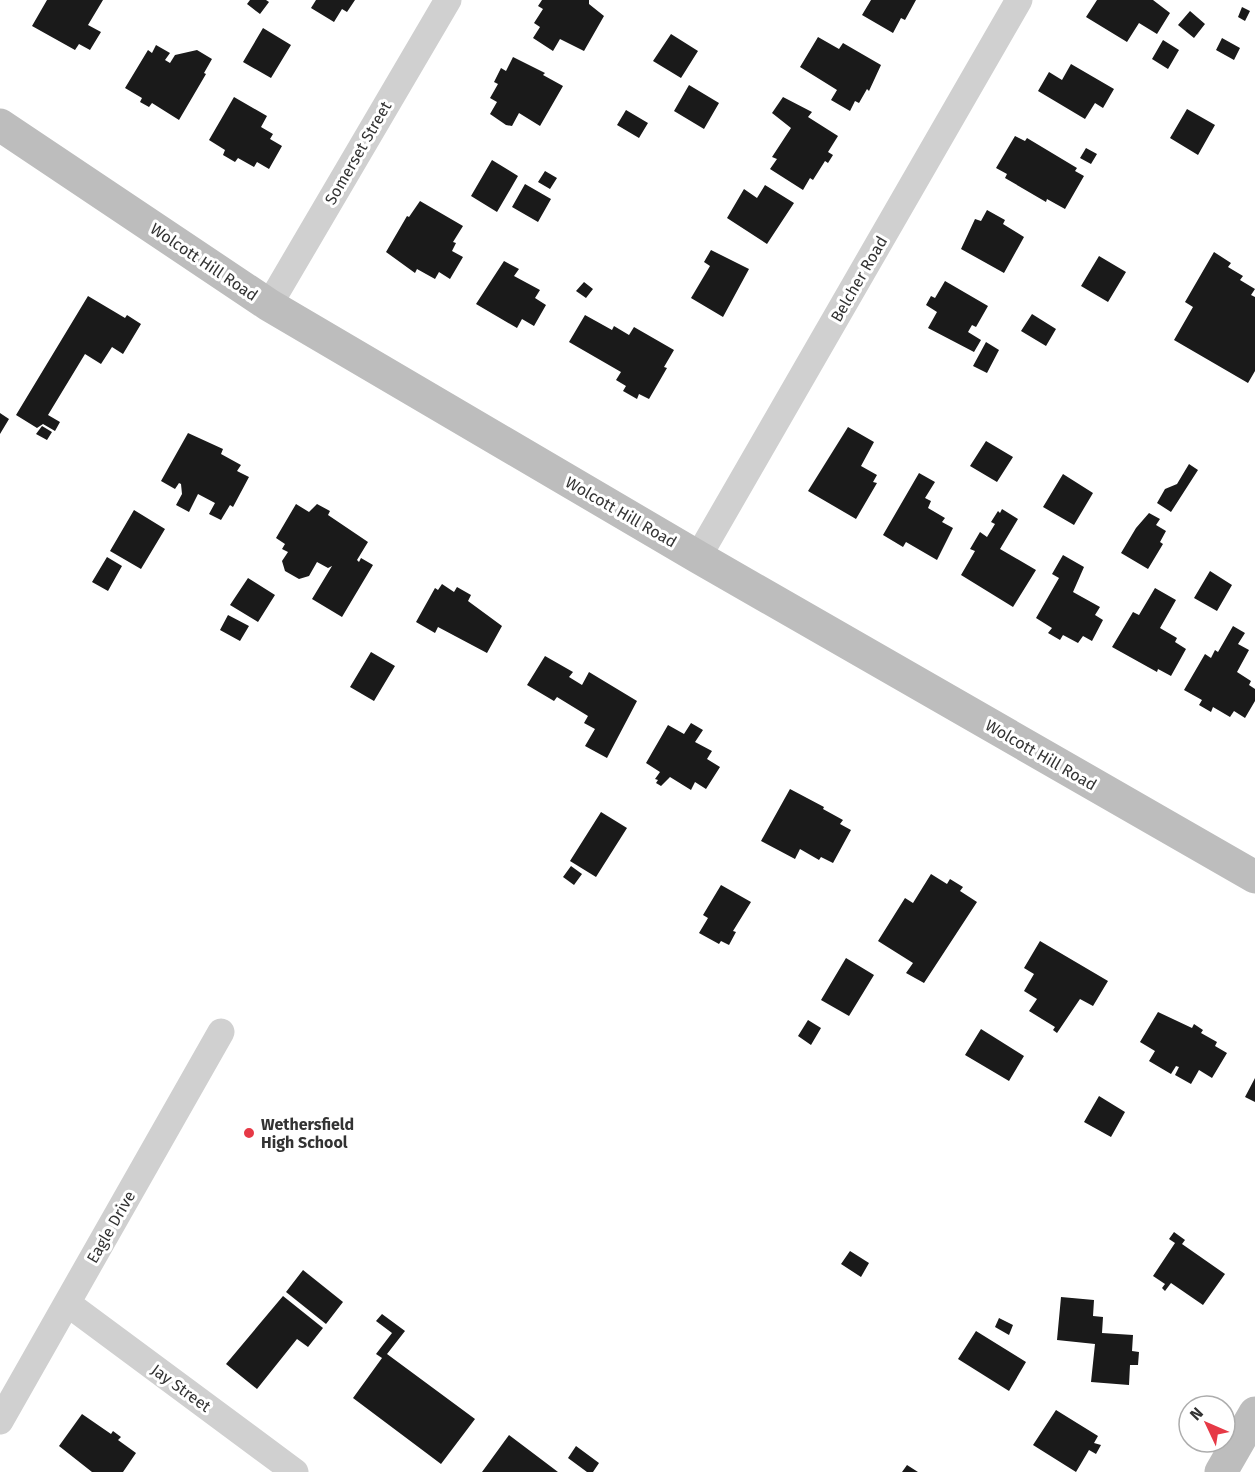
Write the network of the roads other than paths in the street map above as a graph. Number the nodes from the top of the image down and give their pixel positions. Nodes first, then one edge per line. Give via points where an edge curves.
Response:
1 (448, 0) edge
2 (1019, 0) edge
3 (0, 125) edge
4 (269, 305) junction
5 (698, 557) junction
6 (1255, 878) edge
7 (221, 1032) dead end
8 (67, 1303) junction
9 (1255, 1413) edge
10 (0, 1421) edge
11 (295, 1472) edge
12 (1221, 1472) edge

1 - 4 street, Somerset Street
2 - 5 street, Belcher Road
3 - 4 street, Wolcott Hill Road
4 - 5 street, Wolcott Hill Road
5 - 6 street, Wolcott Hill Road
7 - 8 street, Eagle Drive
8 - 10 street, Eagle Drive
8 - 11 street, Jay Street
9 - 12 street

